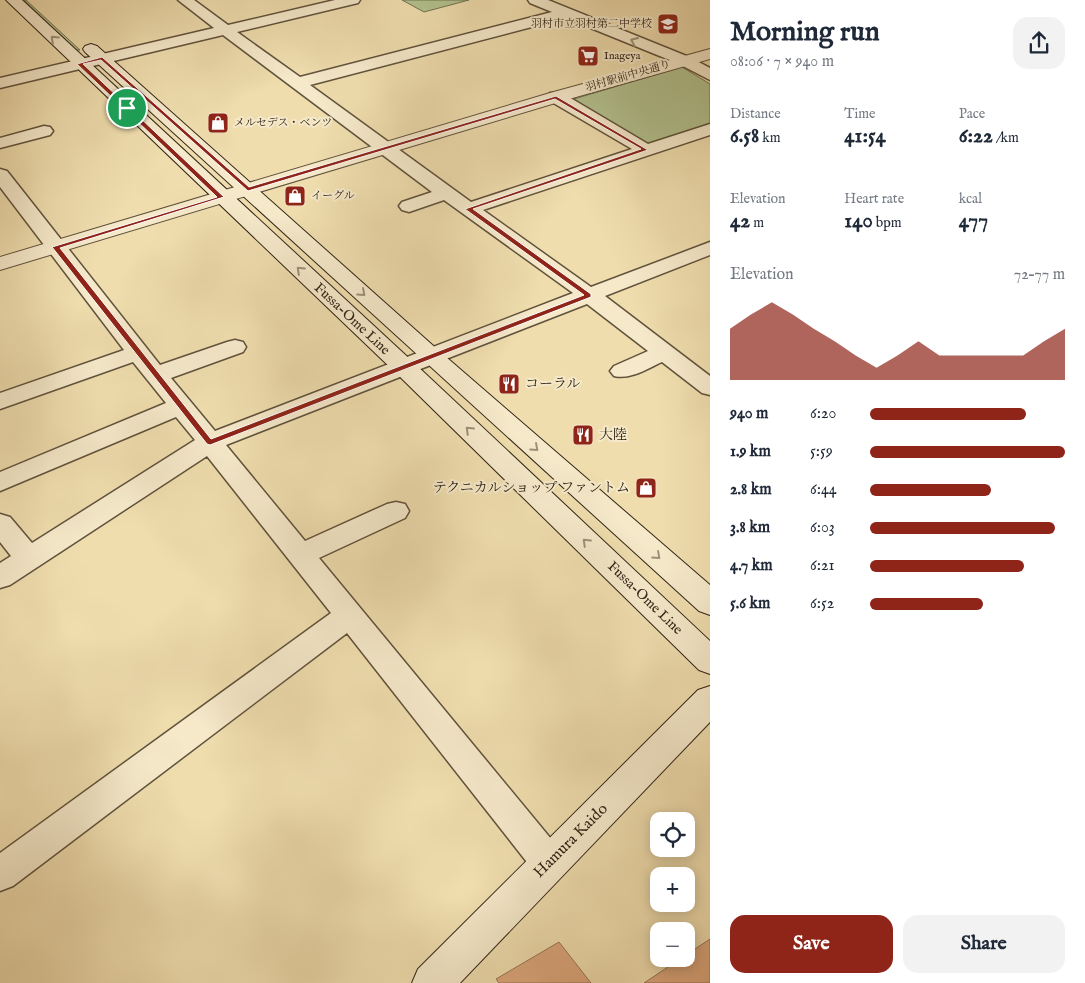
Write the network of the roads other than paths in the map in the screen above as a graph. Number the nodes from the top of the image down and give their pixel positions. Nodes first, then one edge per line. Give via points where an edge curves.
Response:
1 (13, 0) edge
2 (185, 0) edge
3 (353, 0) edge
4 (535, 0) edge
5 (566, 6) edge
6 (226, 30) junction
7 (80, 39) dead end
8 (708, 56) edge
9 (683, 60) junction
10 (91, 61) junction
11 (710, 75) edge
12 (0, 83) edge
13 (297, 83) junction
14 (556, 98) junction
15 (710, 129) edge
16 (44, 131) dead end
17 (0, 143) edge
18 (386, 148) junction
19 (646, 150) junction
20 (0, 175) edge
21 (248, 189) junction
22 (446, 193) junction
23 (221, 197) junction
24 (409, 206) dead end
25 (468, 209) junction
26 (56, 247) junction
27 (710, 248) edge
28 (0, 264) edge
29 (588, 295) junction
30 (234, 346) dead end
31 (138, 353) junction
32 (663, 353) junction
33 (430, 355) junction
34 (404, 367) junction
35 (622, 371) dead end
36 (156, 375) junction
37 (710, 388) edge
38 (0, 401) edge
39 (181, 406) junction
40 (210, 442) junction
41 (0, 482) edge
42 (396, 511) dead end
43 (0, 524) edge
44 (302, 554) junction
45 (29, 558) junction
46 (0, 577) edge
47 (710, 603) edge
48 (350, 615) junction
49 (710, 661) edge
50 (710, 700) edge
51 (548, 863) junction
52 (0, 874) edge
53 (432, 983) edge

10 -> 1 main road, Fussa-Ome Line
2 - 6 street
3 - 6 street
4 - 5 street
5 - 8 street
9 -> 5 street
5 - 13 street
6 - 10 street
6 - 13 street
7 - 10 main road, Fussa-Ome Line
8 - 9 main road, 羽村駅前中央通り
9 - 11 street
9 - 14 main road, 羽村駅前中央通り
10 - 12 street
10 - 21 main road, Fussa-Ome Line
10 - 23 main road, Fussa-Ome Line
13 - 18 street
14 - 18 main road, 羽村駅前中央通り
14 - 19 street
15 - 19 street
16 - 17 street
18 - 21 main road, 羽村駅前中央通り
18 - 22 street
19 - 25 street
20 - 26 street
21 - 23 main road, 羽村駅前中央通り
21 -> 33 main road, Fussa-Ome Line
22 - 24 street
22 - 25 street
23 - 26 main road, 羽村駅前中央通り
34 -> 23 main road, Fussa-Ome Line
25 - 29 street
26 - 28 main road, 羽村駅前中央通り
26 - 31 street
27 - 29 street
29 - 32 street
29 - 33 street
30 - 36 street
31 - 36 street
31 - 38 street
32 - 35 street
32 - 37 street
33 - 34 street
33 -> 47 main road, Fussa-Ome Line
34 - 40 street
49 -> 34 main road, Fussa-Ome Line
36 - 39 street
39 - 40 street
39 - 41 street
40 - 44 street
40 - 45 street
42 - 44 street
43 - 45 street
44 - 48 street
45 - 46 street
48 - 51 street
48 - 52 street
50 - 51 main road, Hamura Kaido
51 - 53 main road, Hamura Kaido

